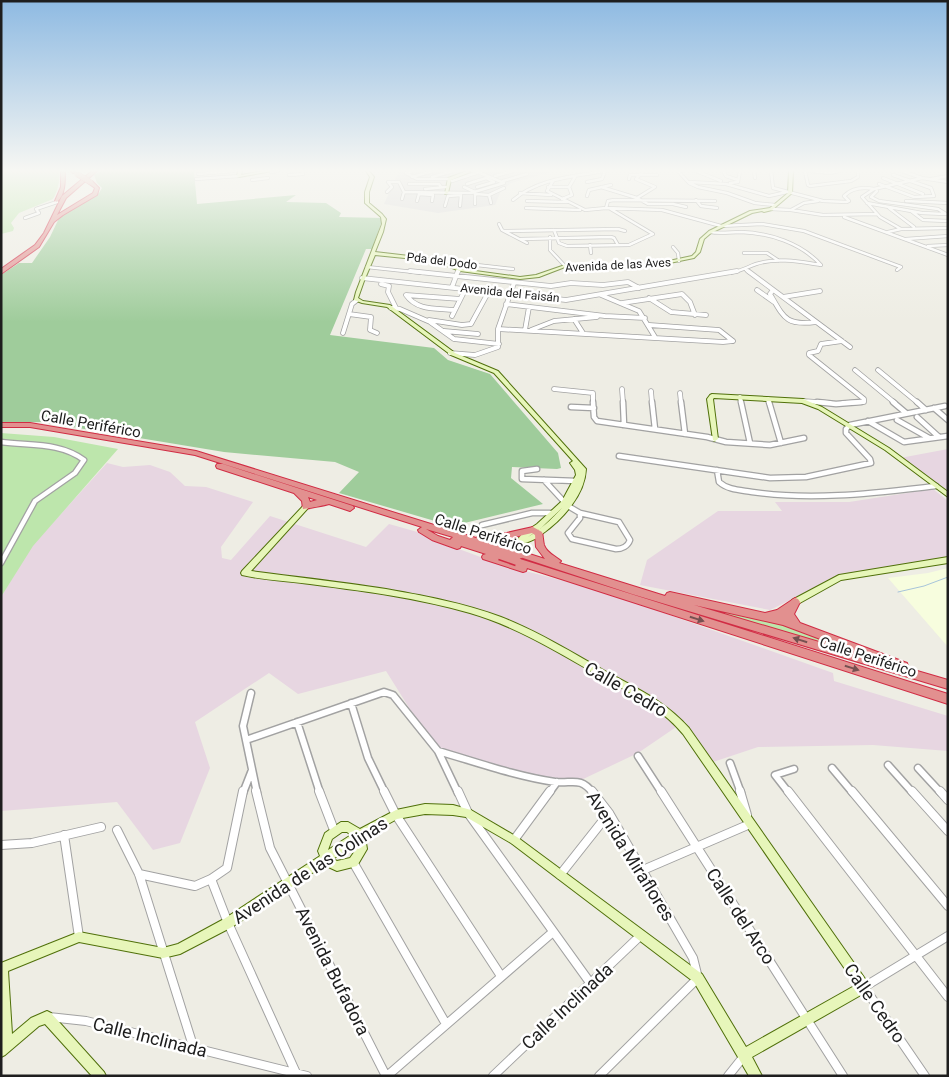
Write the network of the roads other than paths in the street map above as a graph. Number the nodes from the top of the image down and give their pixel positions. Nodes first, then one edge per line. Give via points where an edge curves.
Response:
1 (47, 221) edge
2 (384, 221) edge
3 (632, 221) edge
4 (704, 221) edge
5 (734, 221) edge
6 (859, 221) edge
7 (889, 221) edge
8 (905, 221) edge
9 (51, 222) edge
10 (499, 224) dead end
11 (721, 226) junction
12 (914, 228) dead end
13 (948, 228) edge
14 (901, 229) junction
15 (554, 230) junction
16 (504, 231) junction
17 (625, 231) dead end
18 (710, 232) junction
19 (887, 232) junction
20 (948, 236) edge
21 (550, 237) junction
22 (556, 237) junction
23 (521, 239) junction
24 (904, 239) junction
25 (527, 243) dead end
26 (590, 245) junction
27 (618, 245) junction
28 (948, 245) edge
29 (925, 246) junction
30 (673, 247) dead end
31 (373, 253) junction
32 (591, 253) dead end
33 (744, 254) dead end
34 (947, 255) edge
35 (441, 261) junction
36 (679, 261) junction
37 (779, 261) junction
38 (564, 266) junction
39 (367, 267) junction
40 (513, 269) dead end
41 (3, 270) edge
42 (460, 270) junction
43 (746, 270) junction
44 (897, 270) dead end
45 (457, 276) junction
46 (362, 278) junction
47 (514, 283) junction
48 (381, 284) dead end
49 (423, 284) junction
50 (452, 287) junction
51 (466, 288) junction
52 (639, 288) junction
53 (757, 290) dead end
54 (773, 290) junction
55 (489, 291) junction
56 (820, 291) dead end
57 (510, 293) junction
58 (598, 294) junction
59 (425, 296) junction
60 (783, 297) junction
61 (649, 298) junction
62 (357, 300) junction
63 (460, 300) junction
64 (622, 303) junction
65 (506, 304) junction
66 (776, 304) junction
67 (529, 307) junction
68 (394, 308) junction
69 (454, 310) junction
70 (349, 314) junction
71 (696, 314) junction
72 (452, 316) dead end
73 (605, 316) junction
74 (706, 316) dead end
75 (645, 318) junction
76 (574, 319) junction
77 (426, 320) junction
78 (816, 322) junction
79 (649, 325) junction
80 (417, 328) junction
81 (498, 328) junction
82 (525, 330) junction
83 (530, 331) junction
84 (444, 332) junction
85 (343, 333) dead end
86 (377, 333) dead end
87 (584, 333) junction
88 (478, 334) dead end
89 (654, 337) junction
90 (842, 341) junction
91 (499, 344) junction
92 (850, 347) dead end
93 (450, 352) junction
94 (855, 370) dead end
95 (878, 370) dead end
96 (884, 375) junction
97 (894, 379) dead end
98 (554, 389) dead end
99 (622, 389) dead end
100 (651, 391) dead end
101 (680, 393) dead end
102 (740, 397) junction
103 (768, 399) junction
104 (803, 401) junction
105 (945, 406) dead end
106 (571, 407) dead end
107 (594, 408) junction
108 (934, 408) junction
109 (926, 410) junction
110 (906, 413) junction
111 (917, 417) dead end
112 (897, 420) dead end
113 (948, 420) edge
114 (868, 421) junction
115 (624, 424) junction
116 (850, 424) junction
117 (1, 426) edge
118 (655, 429) junction
119 (685, 434) junction
120 (948, 436) edge
121 (939, 437) junction
122 (715, 438) junction
123 (804, 438) dead end
124 (929, 438) junction
125 (1, 442) edge
126 (750, 443) junction
127 (781, 443) junction
128 (619, 456) dead end
129 (537, 469) dead end
130 (717, 470) junction
131 (544, 480) junction
132 (576, 481) junction
133 (936, 486) junction
134 (296, 491) junction
135 (948, 495) edge
136 (566, 504) junction
137 (340, 505) junction
138 (306, 507) junction
139 (553, 513) junction
140 (580, 513) junction
141 (482, 525) dead end
142 (448, 532) junction
143 (536, 532) junction
144 (503, 556) junction
145 (519, 558) junction
146 (948, 560) edge
147 (1, 563) edge
148 (592, 576) junction
149 (601, 589) junction
150 (632, 590) junction
151 (795, 602) junction
152 (761, 616) junction
153 (798, 626) junction
154 (948, 684) edge
155 (251, 694) dead end
156 (948, 699) edge
157 (351, 702) junction
158 (297, 722) junction
159 (246, 740) junction
160 (438, 750) junction
161 (638, 756) dead end
162 (730, 763) dead end
163 (888, 765) dead end
164 (832, 768) dead end
165 (918, 768) dead end
166 (252, 769) junction
167 (794, 769) dead end
168 (557, 782) junction
169 (948, 800) edge
170 (468, 813) junction
171 (609, 813) junction
172 (396, 815) junction
173 (749, 821) junction
174 (101, 827) dead end
175 (117, 830) dead end
176 (334, 830) junction
177 (948, 831) edge
178 (64, 835) junction
179 (360, 835) junction
180 (514, 840) junction
181 (1, 846) edge
182 (696, 848) junction
183 (325, 858) junction
184 (353, 862) junction
185 (643, 870) junction
186 (139, 874) junction
187 (560, 875) junction
188 (211, 879) junction
189 (288, 884) junction
190 (948, 906) edge
191 (228, 923) junction
192 (553, 932) junction
193 (640, 936) junction
194 (948, 936) edge
195 (79, 937) junction
196 (163, 953) junction
197 (916, 955) junction
198 (1, 959) edge
199 (2, 968) edge
200 (501, 976) junction
201 (698, 978) junction
202 (591, 984) junction
203 (864, 987) junction
204 (948, 997) edge
205 (47, 1017) junction
206 (807, 1019) junction
207 (446, 1024) junction
208 (4, 1048) edge
209 (194, 1049) junction
210 (744, 1055) junction
211 (296, 1073) junction
212 (100, 1076) edge
213 (307, 1076) edge
214 (387, 1076) edge
215 (493, 1076) edge
216 (599, 1076) edge
217 (728, 1076) edge
218 (756, 1076) edge
219 (842, 1076) edge
220 (925, 1076) edge

1 - 41 highway via 36,241
2 - 31 street via 386,227
3 - 27 street via 654,233 632,244
4 - 11 street
5 - 11 street, Avenida de las Aves
6 - 19 street
7 - 14 street
8 - 12 street
9 - 41 highway via 34,248
10 - 16 street
11 - 18 street, Avenida de las Aves
11 - 44 street via 762,224 804,231 901,267
13 - 14 street
14 - 19 street
15 - 16 street
15 - 17 street
15 - 22 street
16 - 23 street
18 - 36 street, Avenida de las Aves via 702,239 696,255
18 - 37 street via 744,232 785,241 808,252 821,265
19 - 24 street
20 - 24 street
21 - 22 street
21 - 23 street
21 - 38 street via 550,250
22 - 26 street via 562,246
22 - 27 street via 611,237
23 - 25 street
24 - 29 street
26 - 27 street
26 - 32 street
28 - 29 street
29 - 34 street
30 - 36 street
31 - 35 street, Pda del Dodo
31 - 39 street
33 - 37 street via 767,253
35 - 40 street, Pda del Dodo
35 - 42 street, Avenida de las Aves
36 - 38 street, Avenida de las Aves via 654,266
37 - 43 street, Avenida del Faisán via 757,264
38 - 42 street, Avenida de las Aves via 525,278
39 - 45 street
39 - 46 street
42 - 45 street
43 - 52 street, Avenida del Faisán
43 - 54 street
45 - 47 street
45 - 50 street
46 - 49 street, Avenida del Faisán
46 - 62 street
47 - 52 street via 555,287 571,283 603,285 628,282
47 - 57 street
48 - 68 street via 389,286
49 - 50 street, Avenida del Faisán
49 - 59 street via 420,290
50 - 51 street, Avenida del Faisán
51 - 55 street, Avenida del Faisán
51 - 63 street
52 - 58 street, Avenida del Faisán
53 - 66 street
54 - 60 street
54 - 66 street via 770,294
55 - 57 street, Avenida del Faisán
55 - 77 street via 471,324
56 - 60 street
57 - 58 street, Avenida del Faisán via 561,300
57 - 65 street
58 - 64 street
59 - 63 street
59 - 69 street via 406,296 418,306
60 - 78 street
61 - 64 street
61 - 71 street via 668,312
61 - 71 street via 682,294
62 - 68 street
62 - 70 street
63 - 69 street
64 - 75 street via 635,308
65 - 67 street
65 - 81 street
66 - 78 street via 781,314 795,324
67 - 73 street
67 - 82 street
68 - 77 street
68 - 80 street
69 - 72 street
70 - 85 street
70 - 86 street via 371,317 370,330
71 - 74 street
73 - 75 street
73 - 76 street
75 - 79 street
76 - 83 street via 542,324
76 - 87 street
77 - 84 street
78 - 90 street
79 - 89 street
79 - 89 street via 719,330 733,341
80 - 93 street
80 - 132 street via 449,356 494,375 577,468
81 - 82 street
81 - 91 street
82 - 83 street
83 - 87 street
84 - 88 street
84 - 91 street via 454,339
87 - 89 street
90 - 92 street
90 - 104 street via 821,344 818,351 809,355 864,402
91 - 93 street via 483,354
93 - 136 street via 498,374 582,467 584,477
94 - 110 street
95 - 96 street
96 - 97 street
96 - 109 street
98 - 107 street via 590,391 594,394
99 - 115 street
100 - 118 street
101 - 119 street
102 - 103 street
102 - 122 street via 712,396 710,399
102 - 126 street
103 - 104 street
103 - 127 street
104 - 116 street
105 - 108 street
106 - 107 street
107 - 115 street via 595,419
108 - 109 street
108 - 113 street
109 - 110 street
110 - 114 street
111 - 121 street
112 - 124 street
114 - 116 street
114 - 124 street via 904,442
115 - 118 street
116 - 130 street via 846,434 870,459 869,464 790,479
116 - 133 street
117 - 134 highway, Calle Periférico via 45,430 178,454
117 - 142 highway, Calle Periférico via 30,425 196,453
118 - 119 street
119 - 122 street
120 - 121 street
121 - 124 street
122 - 126 street
123 - 127 street
125 - 147 street via 61,448 77,452 84,460 75,475 35,501
126 - 127 street
128 - 130 street
129 - 131 street via 522,471 522,479
130 - 133 street via 719,482 725,488 766,495 830,498
131 - 132 street
131 - 136 street
132 - 136 street
133 - 135 street
134 - 137 highway, Calle Periférico
134 - 138 highway via 305,498
136 - 139 street
136 - 140 street
136 - 143 street
137 - 138 highway via 319,503
137 - 144 highway, Calle Periférico via 422,530 435,538
138 - 173 street, Calle Cedro via 245,573 327,582 450,605 499,620 533,636 671,714
139 - 141 street via 532,513
139 - 143 street
140 - 140 street via 619,522 629,543 621,549 572,539 568,535
142 - 143 highway via 493,539
142 - 144 highway, Calle Periférico
143 - 144 street
143 - 148 highway via 538,545 545,555
144 - 145 highway, Calle Periférico, bridge
144 - 149 highway
145 - 148 highway, Calle Periférico
145 - 149 highway, Calle Periférico
146 - 151 street via 839,578
148 - 150 highway, Calle Periférico
149 -> 156 highway, Calle Periférico
150 - 152 highway
154 -> 150 highway, Calle Periférico
151 - 152 highway via 780,613
151 - 153 highway via 789,614
152 - 153 highway
153 - 154 highway
155 - 159 street, Avenida Bufadora via 243,726
157 - 158 street
157 - 160 street via 389,693
157 - 172 street via 368,758
158 - 159 street
158 - 176 street
159 - 166 street, Avenida Bufadora
160 - 168 street, Avenida Miraflores
160 - 170 street
161 - 182 street, Calle del Arco
162 - 173 street
163 - 177 street
164 - 190 street
165 - 169 street
166 - 188 street via 238,810 227,868
166 - 189 street, Avenida Bufadora via 270,848
167 - 197 street via 775,775
168 - 171 street, Avenida Miraflores via 584,783
168 - 180 street
170 - 172 street, Avenida de las Colinas via 431,809
170 - 180 street, Avenida de las Colinas
170 - 192 street
171 - 185 street, Avenida Miraflores
171 - 187 street
172 - 179 street, Avenida de las Colinas
172 - 200 street
173 - 182 street
173 - 203 street, Calle Cedro
174 - 178 street
175 - 186 street
176 - 179 street via 348,827
176 - 183 street via 324,843
178 - 181 street
178 - 195 street
179 - 183 street, Avenida de las Colinas
179 - 184 street via 362,849
180 - 187 street, Avenida de las Colinas
182 - 185 street
182 - 206 street, Calle del Arco
183 - 184 street via 337,866
183 - 189 street, Avenida de las Colinas
184 - 207 street
185 - 201 street, Avenida Miraflores via 693,958
186 - 188 street via 195,886
186 - 196 street
187 - 193 street, Avenida de las Colinas
188 - 191 street
189 - 191 street, Avenida de las Colinas
189 - 214 street, Avenida Bufadora
191 - 196 street, Avenida de las Colinas via 180,950
191 - 211 street
192 - 200 street
192 - 202 street
193 - 201 street, Avenida de las Colinas
193 - 202 street, Calle Inclinada
194 - 197 street
195 - 196 street, Avenida de las Colinas
195 - 199 street
196 - 209 street
197 - 203 street
197 - 204 street
198 - 199 street
199 - 208 street
200 - 207 street
201 - 210 street, Avenida Miraflores
201 - 216 street
202 - 215 street, Calle Inclinada
203 - 206 street
203 - 220 street, Calle Cedro
205 - 208 street via 35,1022
205 - 209 street, Calle Inclinada via 86,1021
205 - 212 street
206 - 210 street
206 - 219 street, Calle del Arco
207 - 214 street
209 - 211 street, Calle Inclinada
210 - 217 street
210 - 218 street, Avenida Miraflores
211 - 213 street, Calle Inclinada

